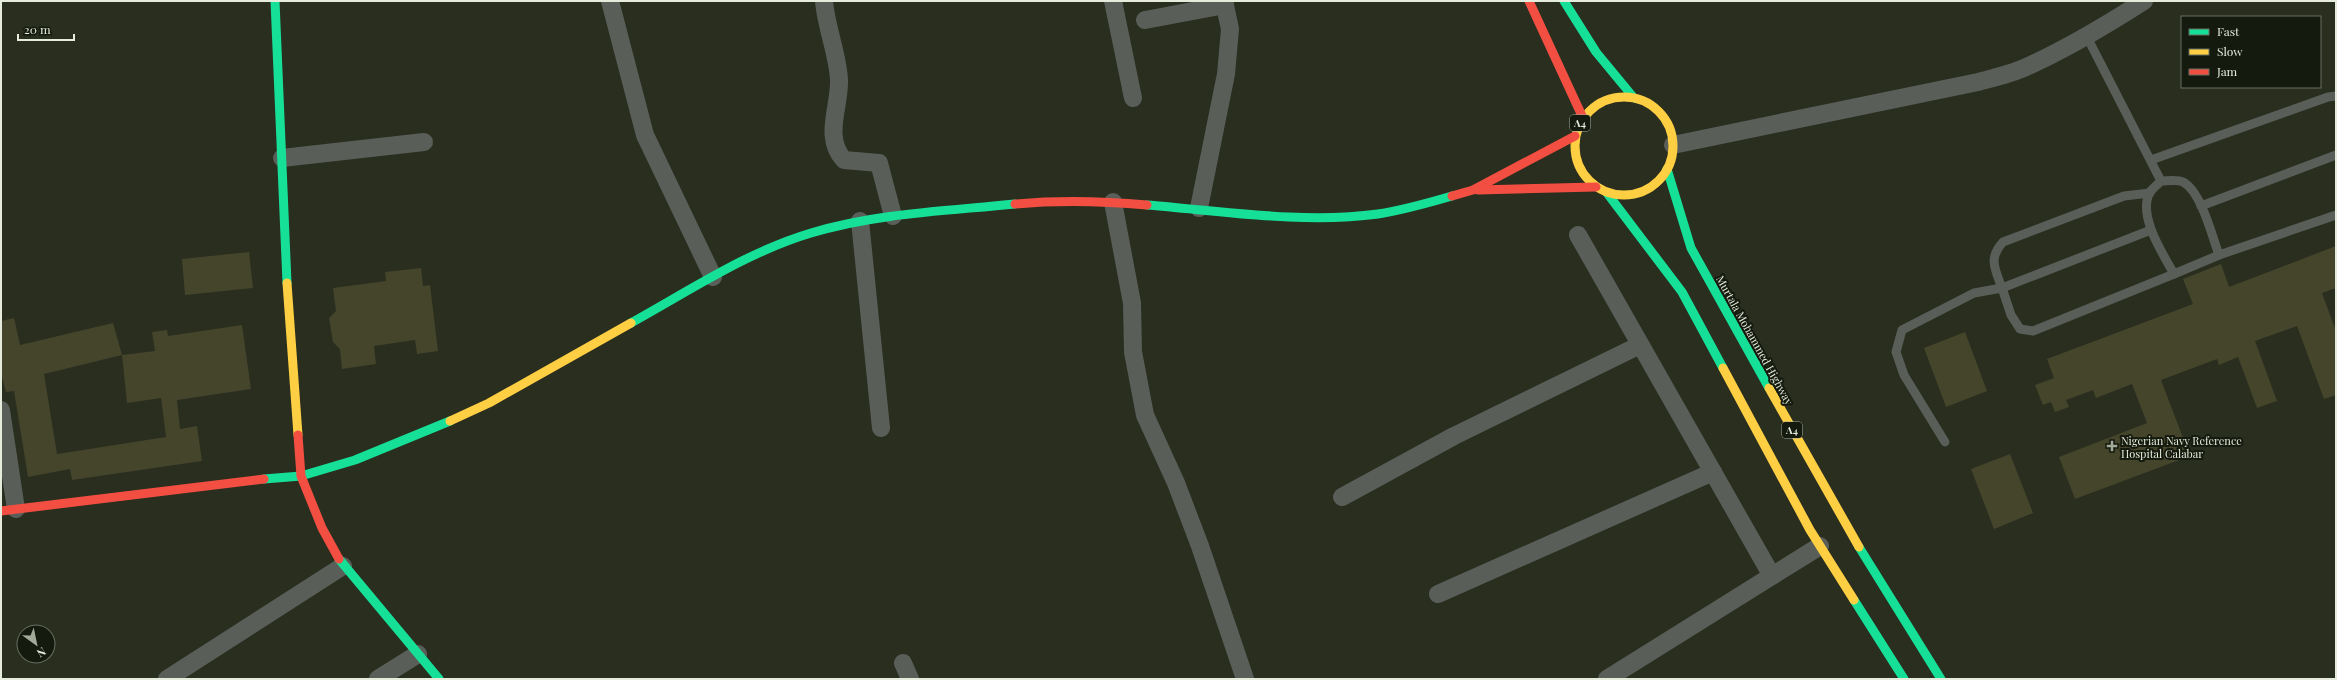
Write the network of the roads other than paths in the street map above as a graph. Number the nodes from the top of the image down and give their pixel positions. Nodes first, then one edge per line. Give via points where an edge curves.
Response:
1 (275, 1) edge
2 (610, 1) edge
3 (824, 1) edge
4 (1113, 1) edge
5 (1529, 1) edge
6 (1564, 1) edge
7 (2144, 1) edge
8 (1224, 3) edge
9 (1146, 20) dead end
10 (2086, 37) junction
11 (2336, 96) edge
12 (1133, 98) dead end
13 (1634, 98) junction
14 (1583, 118) junction
15 (1575, 136) junction
16 (424, 142) dead end
17 (1673, 145) junction
18 (2336, 155) edge
19 (282, 158) junction
20 (2151, 160) junction
21 (1667, 169) junction
22 (2161, 181) junction
23 (1596, 187) junction
24 (1473, 190) junction
25 (1607, 193) junction
26 (2150, 193) junction
27 (1113, 202) junction
28 (2201, 206) junction
29 (1200, 208) junction
30 (2336, 215) edge
31 (893, 216) junction
32 (860, 221) junction
33 (2151, 230) junction
34 (1578, 235) dead end
35 (2219, 255) junction
36 (2174, 274) junction
37 (713, 277) junction
38 (2002, 288) junction
39 (1640, 345) junction
40 (1, 410) edge
41 (881, 428) dead end
42 (1945, 442) dead end
43 (1713, 472) junction
44 (300, 476) junction
45 (1342, 497) dead end
46 (9, 510) edge
47 (1820, 546) junction
48 (343, 566) junction
49 (1772, 576) junction
50 (1438, 594) dead end
51 (418, 654) junction
52 (903, 663) dead end
53 (167, 679) edge
54 (378, 679) edge
55 (439, 679) edge
56 (910, 679) edge
57 (1246, 679) edge
58 (1607, 679) edge
59 (1904, 679) edge
60 (1941, 679) edge

1 - 19 main road
2 - 37 street via 645,135
3 - 31 street via 839,79 832,124 834,138 844,160 879,162
4 - 12 street
5 - 14 main road, A4
6 - 13 main road, A4 via 1593,50
7 - 10 street
8 - 9 street
8 - 29 street via 1230,29 1226,74
10 - 17 street via 2023,68 1978,82
10 - 20 lane
11 - 20 lane
13 - 14 main road, A4 via 1619,97 1605,100
13 - 17 main road, A4 via 1654,107 1664,118
14 - 15 main road, A4
15 - 23 main road, A4 via 1576,159 1587,180
15 - 24 main road
16 - 19 street
17 - 21 main road, A4
18 - 28 lane
19 - 44 main road via 286,271
20 - 22 lane
21 - 25 main road, A4 via 1652,186 1638,193 1622,196
21 - 60 main road, Murtala Mohammed Highway / A4 via 1691,248 1704,273 1851,535
22 - 26 lane
22 - 28 lane via 2182,182 2192,190
23 - 24 main road
23 - 25 main road, A4
24 - 29 main road via 1408,209 1342,217 1278,216
25 - 47 main road, A4 via 1682,292
26 - 33 lane via 2147,208
26 - 38 lane via 2124,196 2003,242 1995,250 1994,265
27 - 29 main road
27 - 31 main road via 1039,202
27 - 57 street via 1132,302 1133,352 1145,415 1176,483
28 - 35 lane
30 - 35 lane
31 - 32 main road
32 - 37 main road via 811,233 754,256
32 - 41 street
33 - 36 lane
33 - 38 lane
34 - 39 street
35 - 36 lane
36 - 38 lane via 2033,331 2020,329 2011,315
37 - 44 main road via 489,403 392,446
38 - 42 lane via 1974,293 1902,330 1896,352 1904,375
39 - 43 street
39 - 45 street via 1454,436
40 - 46 street
43 - 49 street
43 - 50 street
44 - 46 main road
44 - 48 main road via 322,528
47 - 49 street
47 - 59 main road, A4
48 - 51 main road
48 - 53 street
49 - 58 street
51 - 54 street
51 - 55 main road
52 - 56 street

